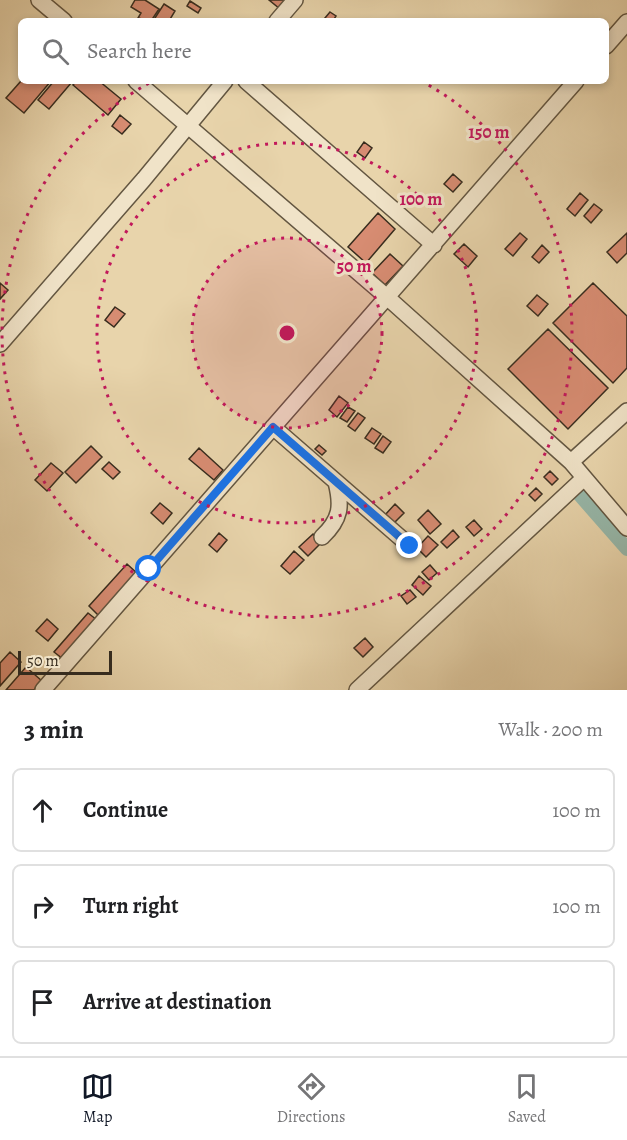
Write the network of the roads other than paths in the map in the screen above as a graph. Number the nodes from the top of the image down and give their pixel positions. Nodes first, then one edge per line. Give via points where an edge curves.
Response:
1 (39, 0) edge
2 (295, 0) edge
3 (60, 18) edge
4 (280, 18) edge
5 (627, 22) edge
6 (609, 43) edge
7 (140, 84) edge
8 (222, 84) edge
9 (249, 84) edge
10 (573, 84) edge
11 (188, 124) junction
12 (434, 245) junction
13 (388, 298) junction
14 (0, 344) edge
15 (627, 411) edge
16 (273, 427) junction
17 (571, 462) junction
18 (584, 478) junction
19 (336, 482) junction
20 (627, 528) edge
21 (322, 537) dead end
22 (410, 546) dead end
23 (43, 690) edge
24 (357, 690) edge

1 - 3 street
2 - 4 street
5 - 6 street
7 - 11 street
8 - 11 street
9 - 12 street
10 - 12 street
11 - 13 street
11 - 14 street
12 - 13 street
13 - 16 street
13 - 17 street
15 - 17 street
16 - 19 street
16 - 23 street
17 - 18 street
18 - 20 street
18 - 24 street
19 - 21 street via 338,514 334,526
19 - 22 street

